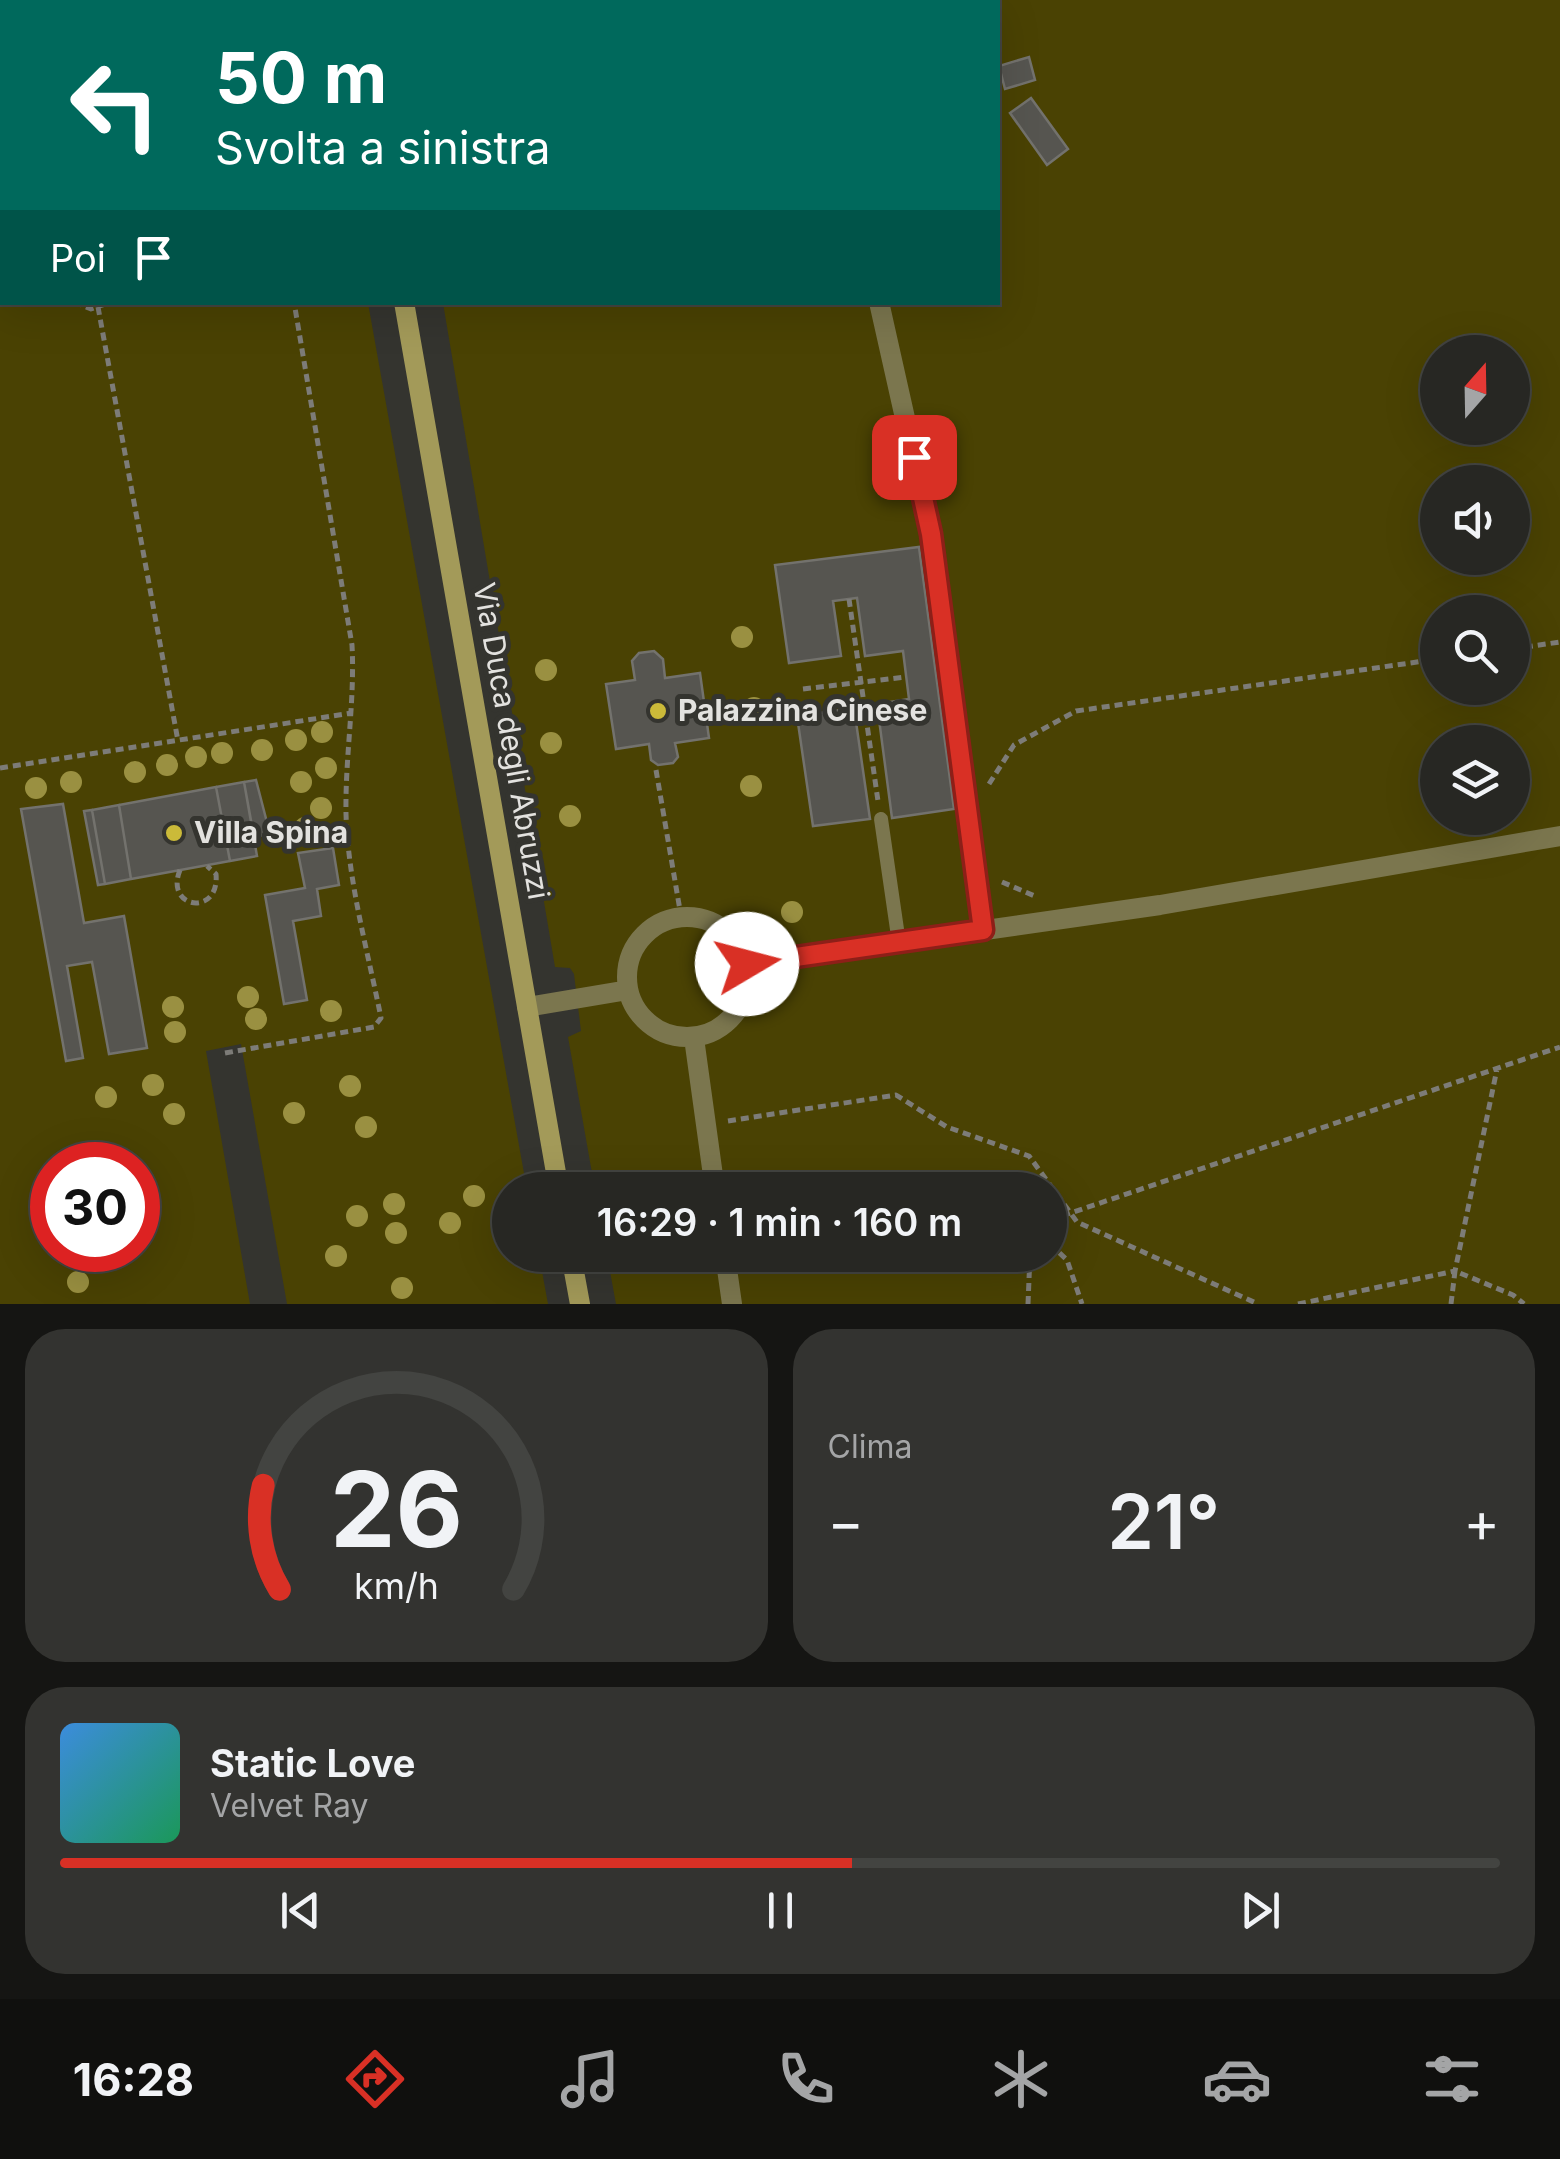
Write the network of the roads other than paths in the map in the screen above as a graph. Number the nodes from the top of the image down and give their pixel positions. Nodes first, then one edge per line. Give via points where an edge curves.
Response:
1 (405, 305) edge
2 (880, 305) edge
3 (881, 818) road end
4 (1560, 836) edge
5 (983, 930) junction
6 (899, 943) junction
7 (747, 964) junction
8 (628, 990) junction
9 (527, 1007) junction
10 (694, 1038) junction
11 (557, 1172) edge
12 (713, 1172) edge
13 (574, 1272) edge
14 (727, 1272) edge
15 (580, 1304) edge
16 (732, 1304) edge

1 - 9 street, Via Duca degli Abruzzi
2 - 5 street via 931,534
3 - 6 lane
4 - 5 street
5 - 6 street
6 - 7 street
7 - 8 street via 730,934 699,917 681,916 638,941 626,973
7 - 10 street via 748,985 730,1021
8 - 9 street
8 - 10 street via 659,1031
9 - 11 street, Via Duca degli Abruzzi
10 - 12 street
13 - 15 street
14 - 16 street

